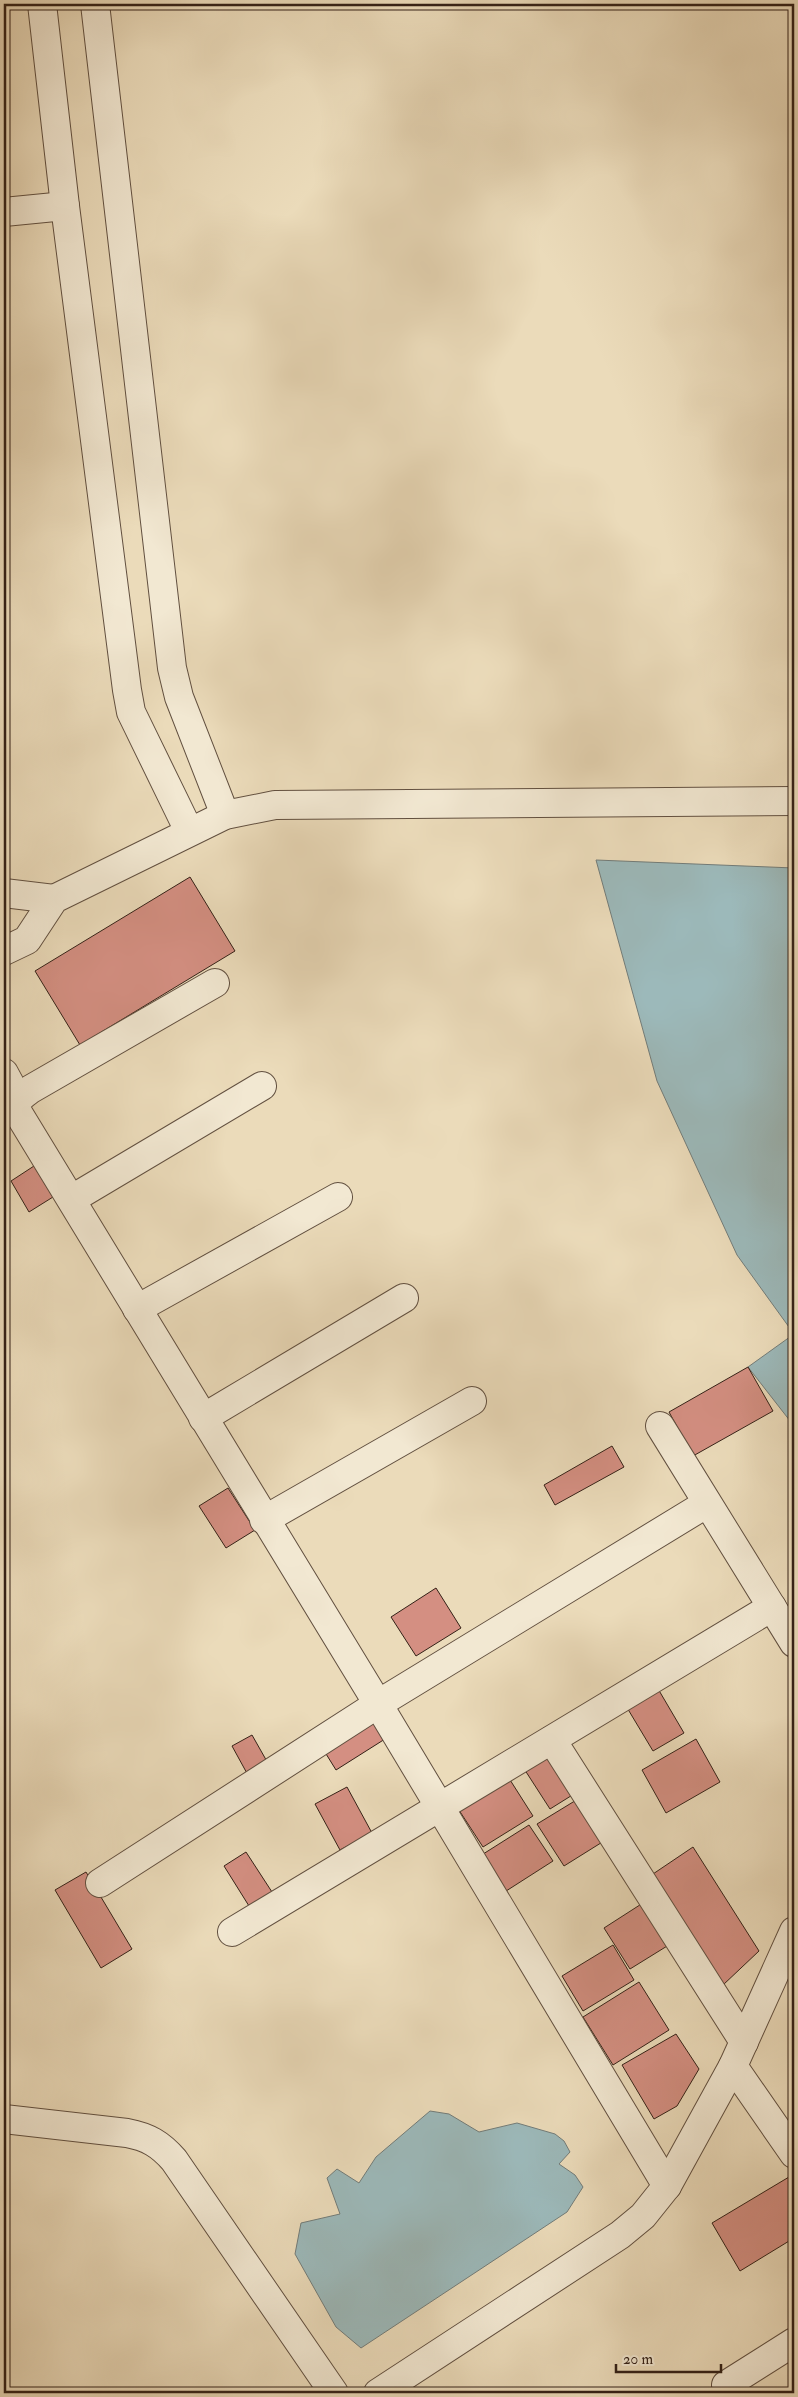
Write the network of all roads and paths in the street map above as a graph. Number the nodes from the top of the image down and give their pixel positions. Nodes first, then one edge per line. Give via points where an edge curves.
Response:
1 (42, 4) edge
2 (95, 4) edge
3 (65, 206) junction
4 (4, 212) edge
5 (794, 801) edge
6 (225, 815) junction
7 (189, 831) junction
8 (4, 893) edge
9 (54, 899) junction
10 (4, 951) edge
11 (215, 983) dead end
12 (4, 1073) edge
13 (262, 1086) dead end
14 (18, 1099) junction
15 (338, 1197) dead end
16 (72, 1199) junction
17 (404, 1298) dead end
18 (137, 1308) junction
19 (472, 1400) dead end
20 (203, 1418) junction
21 (660, 1426) dead end
22 (706, 1504) junction
23 (264, 1520) junction
24 (772, 1607) junction
25 (794, 1643) edge
26 (378, 1704) junction
27 (552, 1740) junction
28 (438, 1808) junction
29 (100, 1883) dead end
30 (794, 1931) edge
31 (232, 1932) dead end
32 (738, 2054) junction
33 (4, 2119) edge
34 (794, 2154) edge
35 (666, 2186) junction
36 (794, 2342) edge
37 (726, 2385) dead end
38 (334, 2393) edge
39 (378, 2393) edge

1 - 3 street
2 - 6 street via 172,668 179,697
3 - 4 street
3 - 7 street via 131,712
5 - 6 street via 275,805
6 - 7 street
7 - 9 street
8 - 9 street
9 - 10 street via 26,940
11 - 14 street
12 - 14 street
13 - 16 street
14 - 16 street via 17,1111
15 - 18 street
16 - 18 street
17 - 20 street
18 - 20 street
19 - 23 street
20 - 23 street
21 - 22 street
22 - 24 street
22 - 26 street
23 - 26 street
24 - 25 street
24 - 27 street
26 - 28 street
26 - 29 street
27 - 28 street
27 - 32 street
28 - 31 street
28 - 35 street
30 - 32 street
32 - 34 street
32 - 35 street
33 - 38 street via 127,2133 146,2137 161,2146 174,2160
35 - 39 street via 643,2216 620,2235
36 - 37 street

